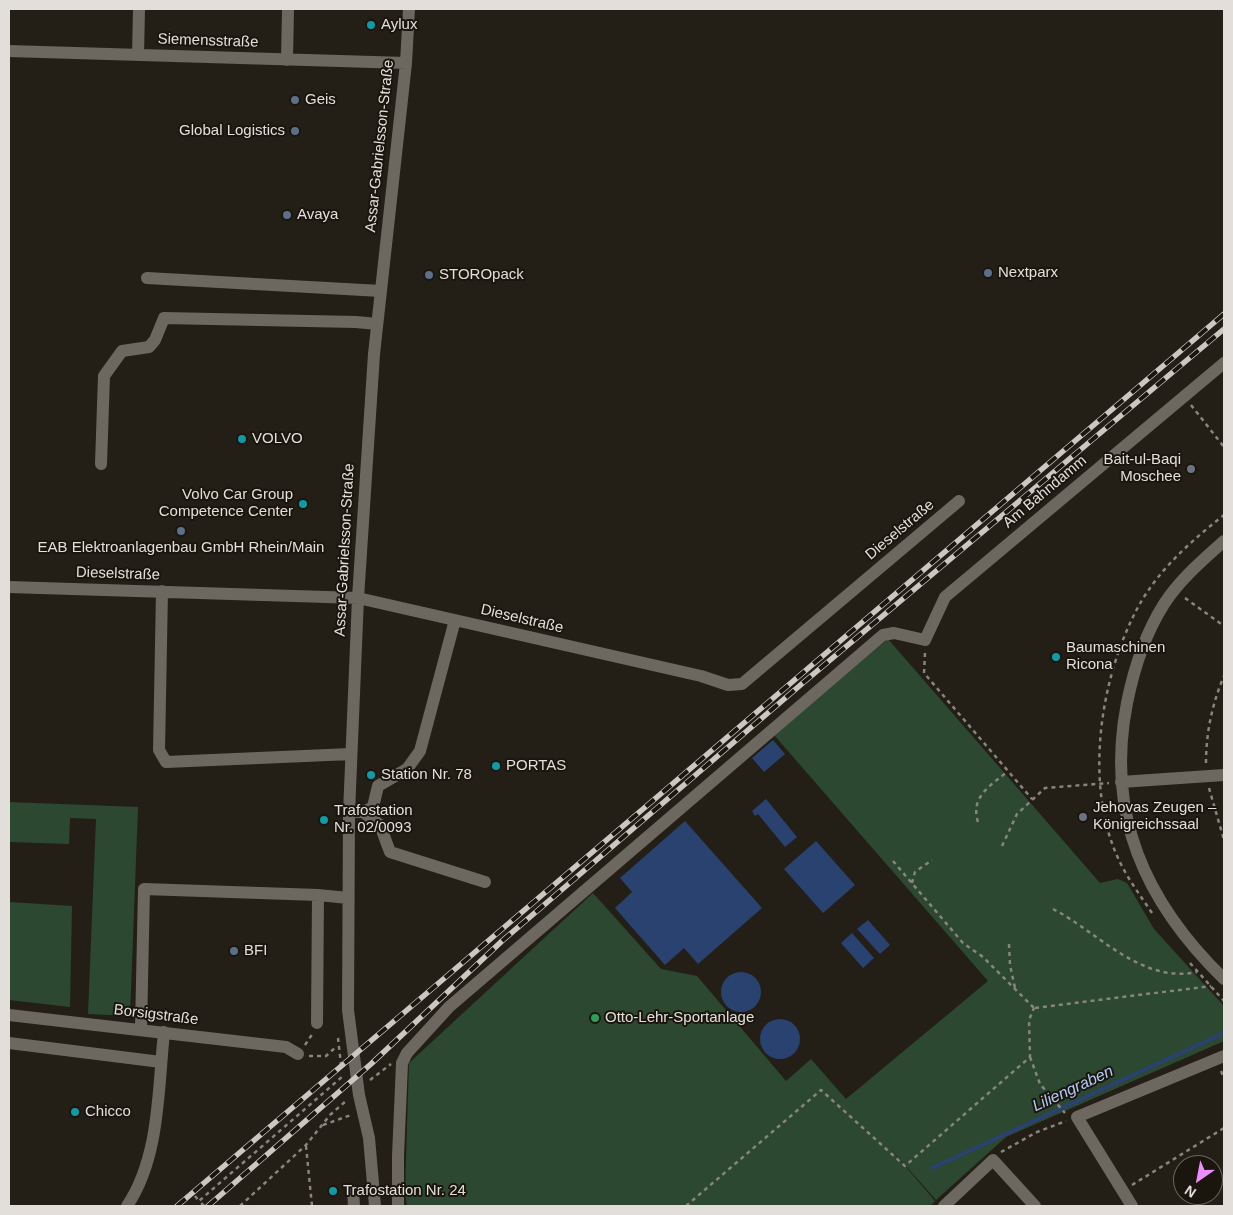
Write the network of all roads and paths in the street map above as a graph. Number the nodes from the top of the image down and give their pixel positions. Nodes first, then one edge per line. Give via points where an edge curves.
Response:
1 (139, 9) edge
2 (288, 9) edge
3 (409, 9) edge
4 (9, 50) edge
5 (138, 56) junction
6 (286, 60) junction
7 (406, 63) junction
8 (147, 278) dead end
9 (381, 291) junction
10 (377, 324) junction
11 (1224, 363) edge
12 (1184, 397) junction
13 (1224, 447) edge
14 (101, 464) dead end
15 (959, 501) dead end
16 (1224, 515) edge
17 (1224, 541) edge
18 (9, 587) edge
19 (162, 591) junction
20 (358, 598) junction
21 (1178, 602) dead end
22 (455, 620) junction
23 (1224, 626) edge
24 (925, 640) junction
25 (1224, 676) edge
26 (351, 754) junction
27 (1008, 771) junction
28 (1224, 775) edge
29 (1206, 776) junction
30 (1121, 782) junction
31 (1100, 783) junction
32 (1032, 799) junction
33 (363, 812) junction
34 (349, 813) junction
35 (978, 822) dead end
36 (1224, 840) edge
37 (1002, 846) dead end
38 (932, 860) dead end
39 (893, 861) dead end
40 (485, 882) dead end
41 (912, 883) junction
42 (318, 895) junction
43 (348, 898) junction
44 (1053, 909) dead end
45 (1157, 920) dead end
46 (1009, 944) dead end
47 (1184, 956) dead end
48 (1197, 972) junction
49 (1221, 982) edge
50 (1211, 986) junction
51 (1016, 989) junction
52 (1224, 1001) edge
53 (1034, 1008) junction
54 (9, 1015) edge
55 (317, 1023) joint
56 (141, 1029) junction
57 (164, 1032) junction
58 (9, 1043) edge
59 (338, 1046) dead end
60 (298, 1054) joint
61 (1224, 1056) edge
62 (319, 1057) dead end
63 (1030, 1057) junction
64 (161, 1062) junction
65 (343, 1076) dead end
66 (1061, 1109) dead end
67 (353, 1114) dead end
68 (330, 1115) dead end
69 (1077, 1117) junction
70 (322, 1125) junction
71 (1224, 1128) edge
72 (306, 1145) junction
73 (993, 1160) junction
74 (353, 1191) dead end
75 (1122, 1191) junction
76 (195, 1196) dead end
77 (199, 1200) junction
78 (127, 1206) edge
79 (204, 1206) edge
80 (240, 1206) edge
81 (312, 1206) edge
82 (354, 1206) edge
83 (375, 1206) edge
84 (398, 1206) edge
85 (686, 1206) edge
86 (944, 1206) edge
87 (1035, 1206) edge
88 (1132, 1206) edge

1 - 5 street
2 - 6 street
3 - 7 street, Assar-Gabrielsson-Straße
4 - 5 street, Siemensstraße
5 - 6 street, Siemensstraße
6 - 7 street, Siemensstraße
7 - 9 street, Assar-Gabrielsson-Straße
8 - 9 street
9 - 10 street, Assar-Gabrielsson-Straße
10 - 14 street via 164,318 149,347 122,351 104,376
10 - 20 street, Assar-Gabrielsson-Straße
11 - 12 street, Am Bahndamm
12 - 13 path
12 - 24 street, Am Bahndamm via 946,597
15 - 22 street, Dieselstraße via 742,684 728,685 701,676
16 - 31 path via 1182,551 1158,579 1134,616 1112,668 1100,757
17 - 30 street via 1174,590 1152,624 1137,662 1122,728
18 - 19 street, Dieselstraße
19 - 20 street, Dieselstraße
19 - 26 street via 159,750 166,762
20 - 22 street, Dieselstraße
20 - 26 street, Assar-Gabrielsson-Straße
21 - 23 path via 1182,596
22 - 33 street via 420,751 407,769 378,786 373,806
24 - 27 path via 924,674
24 - 84 street via 894,632 883,635 449,1007 407,1053 402,1063
25 - 29 path via 1206,741
26 - 34 street, Assar-Gabrielsson-Straße
27 - 32 path
27 - 35 path via 979,796 975,814
28 - 29 street
29 - 30 street
29 - 36 path
30 - 31 path
30 - 49 street via 1129,830 1148,881 1175,925
31 - 32 path via 1045,788
31 - 45 path via 1108,831 1117,858
32 - 37 path via 1018,814
33 - 34 street
33 - 40 street via 380,825 390,852
34 - 43 street, Assar-Gabrielsson-Straße
38 - 41 path via 915,872
39 - 41 path
41 - 51 path via 963,942
42 - 43 street
42 - 55 street
42 - 56 street via 144,889
43 - 83 street, Assar-Gabrielsson-Straße via 348,1010 359,1095 369,1138
44 - 48 path via 1139,964 1174,974
46 - 51 path
47 - 48 path
48 - 50 path
49 - 50 path
50 - 52 path
50 - 53 path
51 - 53 path
53 - 63 path via 1029,1020
54 - 56 street, Borsigstraße
55 - 60 path via 311,1038
56 - 57 street, Borsigstraße
57 - 60 street, Borsigstraße via 286,1047
57 - 64 street
58 - 64 street
59 - 62 path via 326,1056
61 - 69 street
63 - 66 path via 1040,1084
63 - 85 path via 905,1166 821,1090
64 - 78 street via 152,1145 139,1188
65 - 77 path
67 - 70 path
68 - 70 path
69 - 73 path via 1037,1132 1002,1151
69 - 75 street
70 - 72 path
71 - 75 path
72 - 80 path
72 - 81 path
73 - 86 street
73 - 87 street
74 - 82 street
75 - 88 street
76 - 77 path
77 - 79 path

